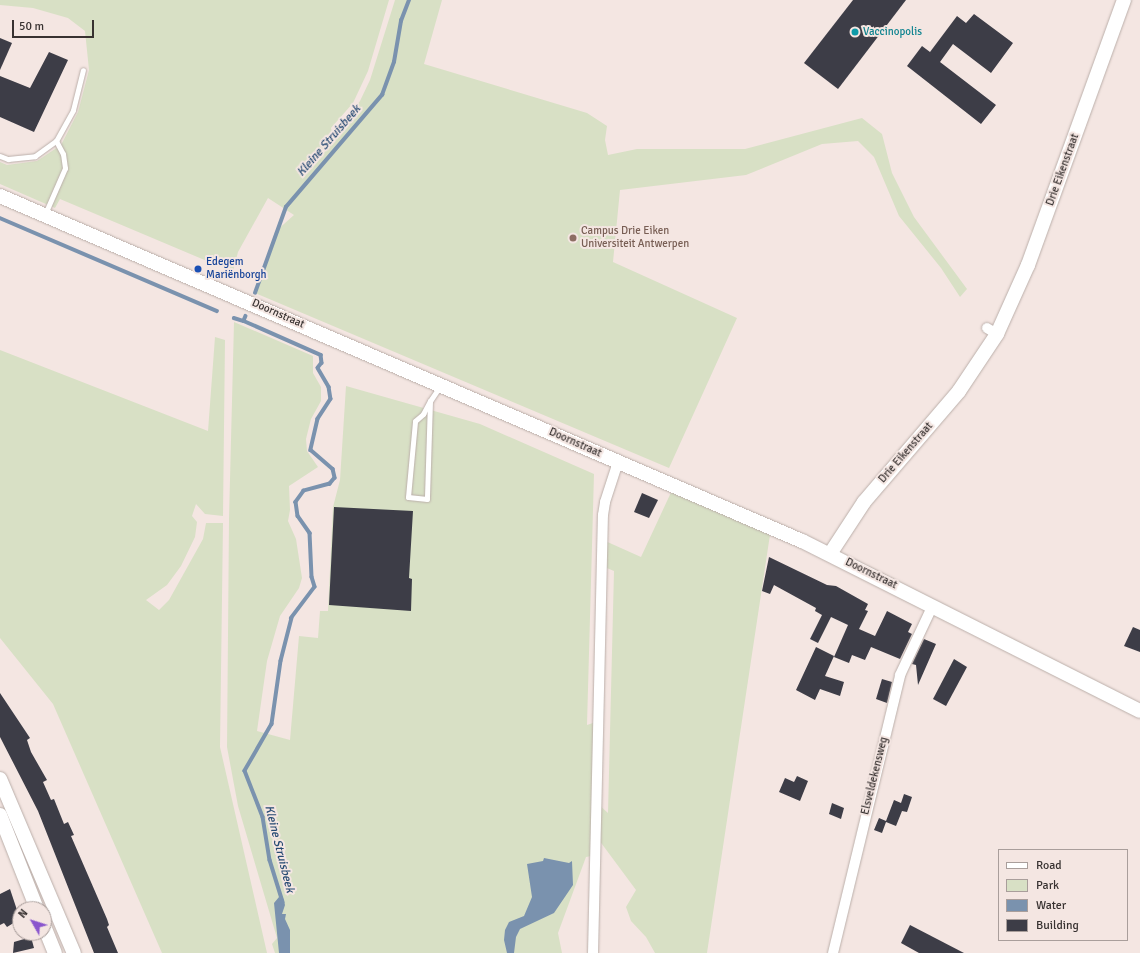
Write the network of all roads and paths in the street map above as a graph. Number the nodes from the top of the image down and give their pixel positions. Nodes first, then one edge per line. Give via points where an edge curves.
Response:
1 (1124, 1) edge
2 (83, 70) dead end
3 (56, 141) junction
4 (0, 156) edge
5 (0, 196) edge
6 (45, 215) junction
7 (441, 385) junction
8 (430, 401) junction
9 (618, 462) junction
10 (830, 554) junction
11 (933, 605) junction
12 (1140, 711) edge
13 (0, 779) edge
14 (0, 815) edge
15 (35, 901) edge
16 (50, 941) edge
17 (55, 953) edge
18 (74, 953) edge
19 (593, 953) edge
20 (833, 953) edge

1 - 10 street, Drie Eikenstraat via 1032,253 992,331 959,391 864,502
2 - 3 lane via 73,110
3 - 4 lane via 35,156 8,159
3 - 6 lane via 65,168
5 - 6 street, Doornstraat
6 - 7 street, Doornstraat
7 - 8 lane
7 - 9 street, Doornstraat
8 - 8 lane via 415,420 408,497 427,498
9 - 10 street, Doornstraat
9 - 19 street via 603,515
10 - 11 street, Doornstraat
11 - 12 street, Doornstraat
11 - 20 street, Elsveldekensweg via 900,675
13 - 18 street
14 - 15 street
16 - 17 street

